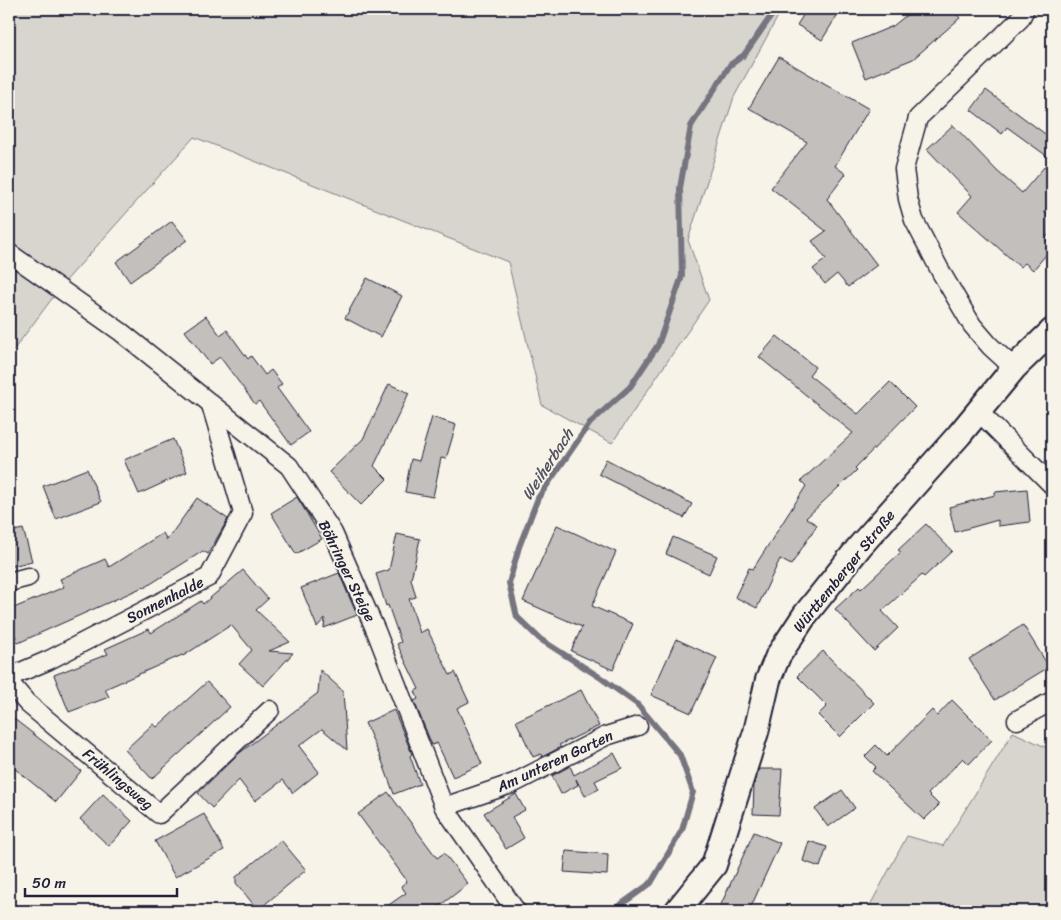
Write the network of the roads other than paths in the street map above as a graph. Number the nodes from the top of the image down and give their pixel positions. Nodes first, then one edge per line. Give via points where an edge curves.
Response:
1 (1026, 9) edge
2 (9, 253) edge
3 (1052, 330) edge
4 (1014, 368) junction
5 (211, 405) junction
6 (978, 411) junction
7 (1052, 485) edge
8 (28, 576) dead end
9 (9, 582) edge
10 (9, 677) edge
11 (9, 682) edge
12 (1052, 700) edge
13 (270, 710) dead end
14 (1017, 720) dead end
15 (638, 726) dead end
16 (444, 807) junction
17 (516, 911) edge
18 (677, 911) edge

1 - 4 street via 1020,19 918,118 904,170 914,220 942,274 972,325
2 - 5 street, Böhringer Steige via 121,332
3 - 4 street, Württemberger Straße
4 - 6 street, Württemberger Straße
5 - 10 street, Sonnenhalde via 243,513 209,577 49,660
5 - 16 street, Böhringer Steige via 289,466 332,533 376,631
6 - 7 street
6 - 18 street, Württemberger Straße via 827,586 778,656 768,680 756,732 714,866
8 - 9 street
11 - 13 street, Frühlingsweg via 27,703 159,814
12 - 14 street
15 - 16 street, Am unteren Garten via 606,736 514,783
16 - 17 street, Böhringer Steige

